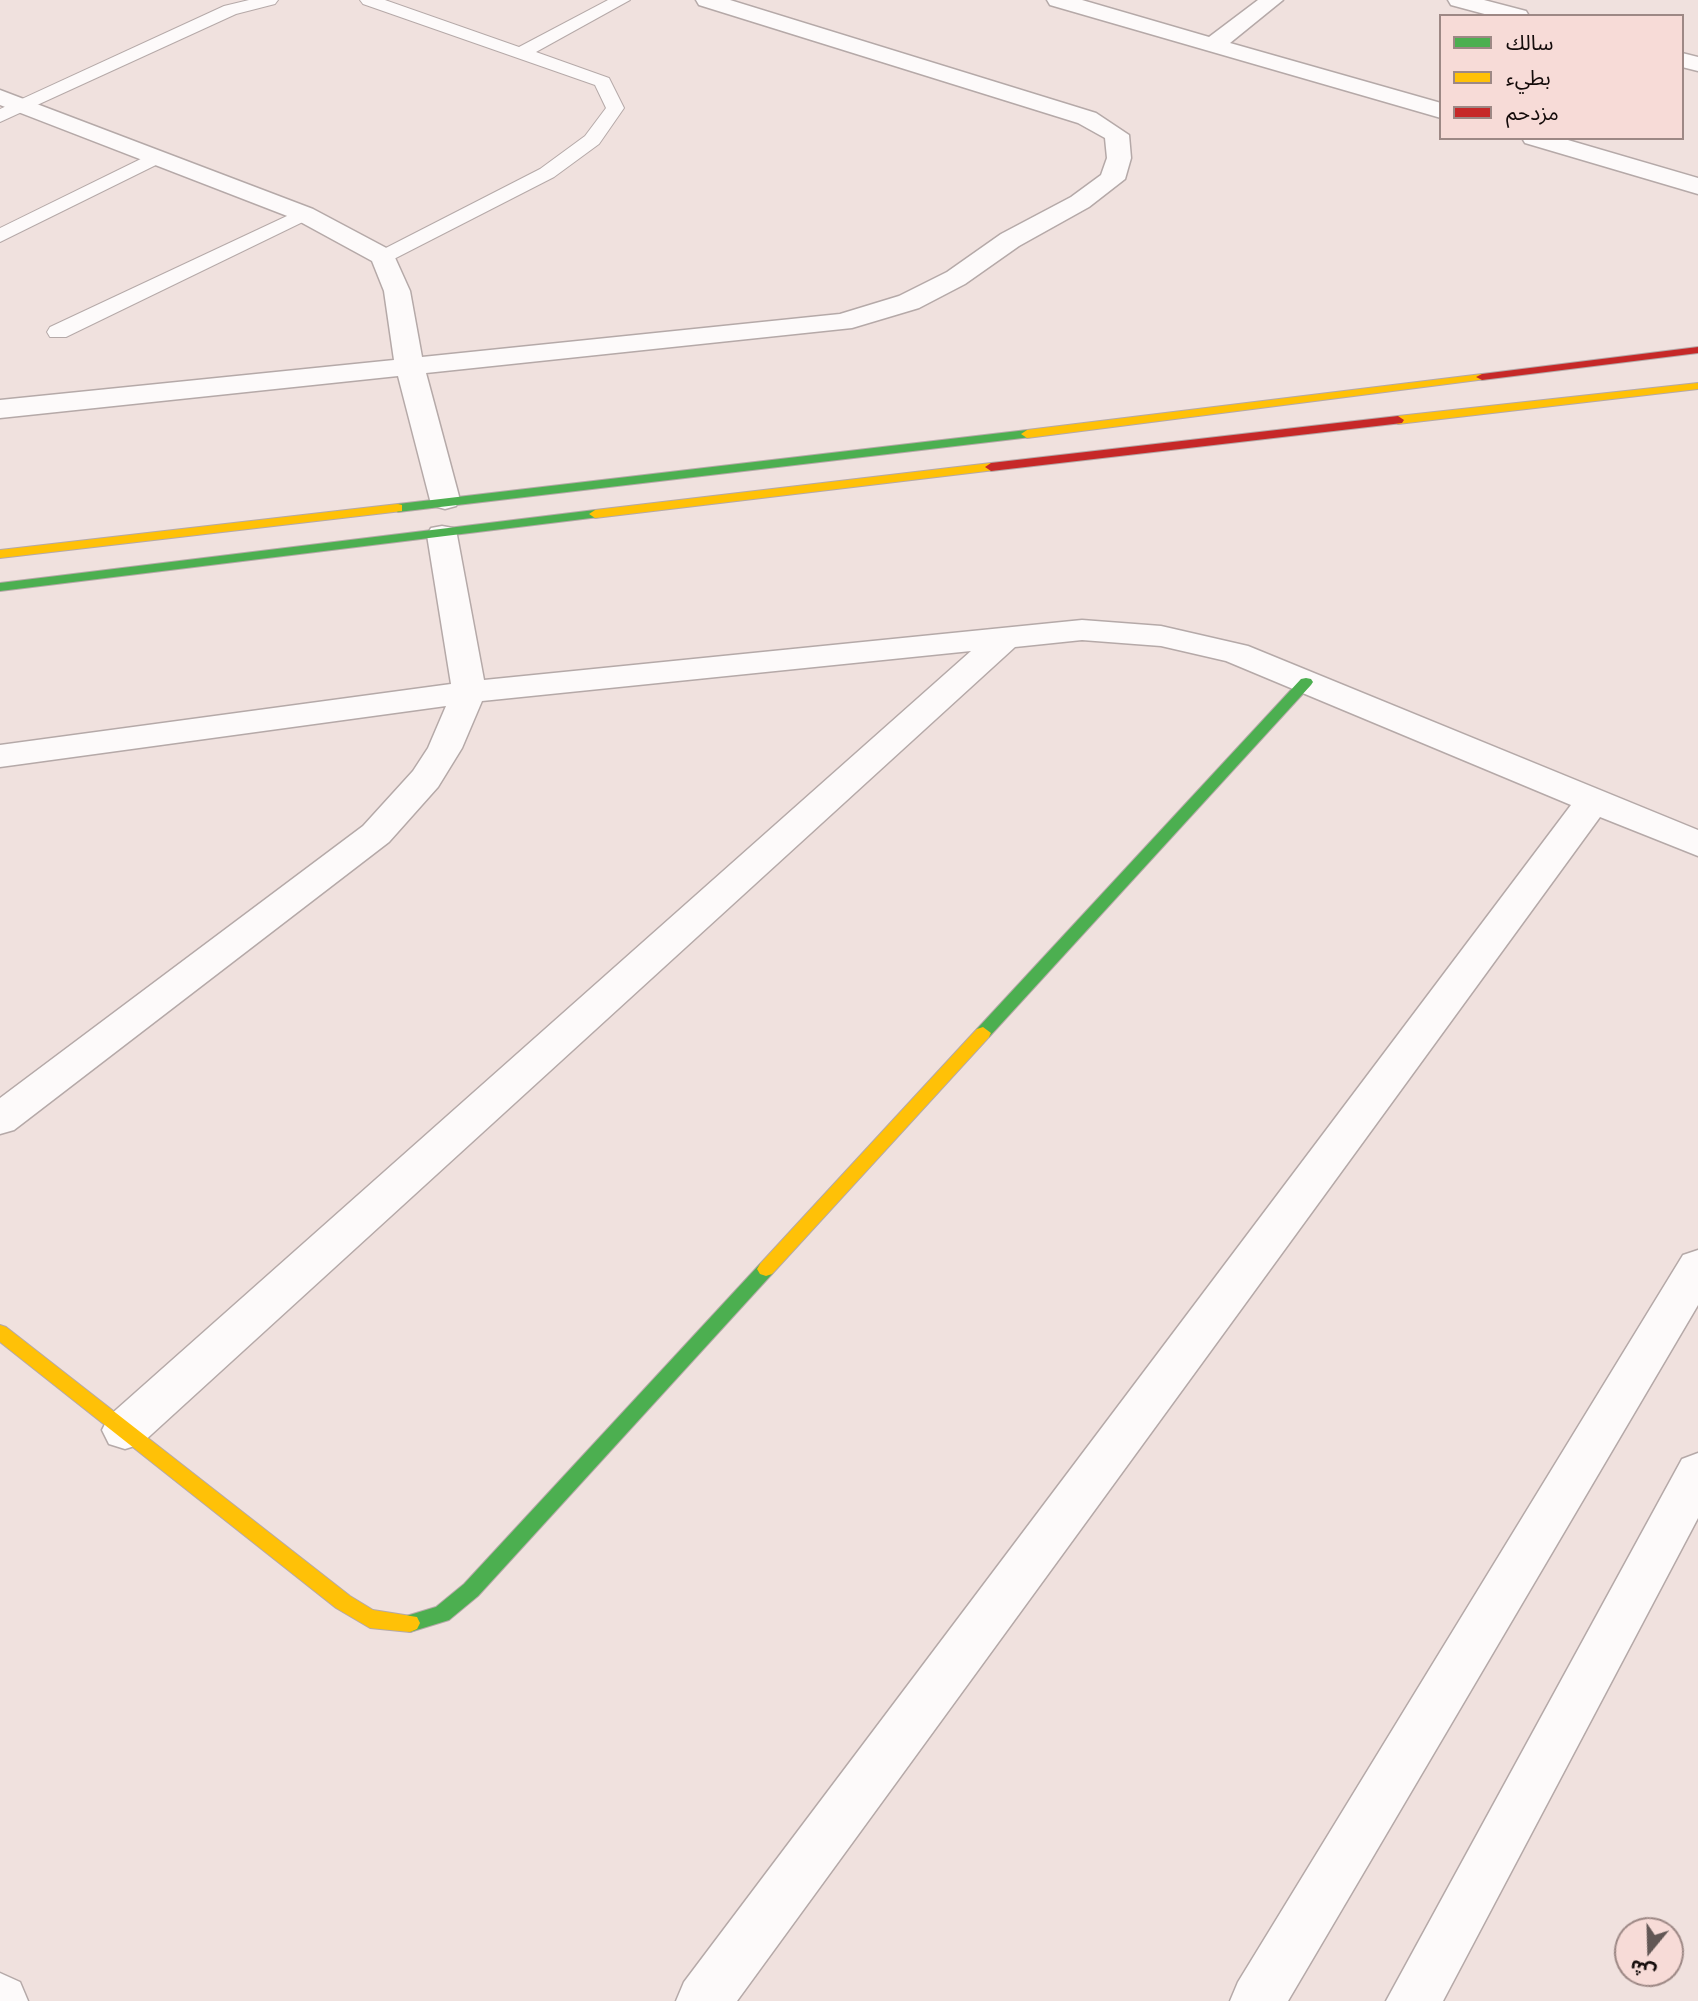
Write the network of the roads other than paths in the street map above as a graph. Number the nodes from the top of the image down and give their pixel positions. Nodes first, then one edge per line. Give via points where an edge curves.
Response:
1 (269, 0) edge
2 (369, 0) edge
3 (621, 0) edge
4 (707, 0) edge
5 (1058, 0) edge
6 (1128, 0) edge
7 (1272, 0) edge
8 (1459, 0) edge
9 (1511, 14) edge
10 (1234, 29) junction
11 (1213, 45) junction
12 (521, 53) junction
13 (1439, 87) edge
14 (8, 106) edge
15 (1439, 110) edge
16 (1541, 140) edge
17 (155, 158) junction
18 (1698, 186) edge
19 (304, 214) junction
20 (0, 236) edge
21 (383, 257) junction
22 (58, 332) dead end
23 (1698, 350) edge
24 (409, 364) junction
25 (1698, 386) edge
26 (0, 409) edge
27 (443, 518) junction
28 (0, 554) edge
29 (0, 587) edge
30 (1006, 637) junction
31 (1306, 682) junction
32 (469, 692) junction
33 (0, 756) edge
34 (1593, 801) junction
35 (1698, 844) edge
36 (0, 1119) edge
37 (1698, 1267) edge
38 (0, 1332) edge
39 (125, 1430) junction
40 (1698, 1473) edge
41 (703, 2001) edge
42 (1257, 2001) edge
43 (1413, 2001) edge

1 - 14 lane via 230,10
2 - 12 lane
3 - 12 lane
4 - 24 street via 1087,118 1117,135 1119,159 1112,179 956,278 909,302 842,322
5 - 11 street
6 - 10 street
7 - 10 street
8 - 9 street
10 - 11 street
10 - 13 street
11 - 15 street
12 - 21 lane via 603,82 615,107 592,140 547,173
14 - 17 street
16 - 18 street
17 - 19 street
17 - 20 lane
19 - 21 street
19 - 22 lane
21 - 24 street via 397,291
23 - 27 street via 947,444
24 - 26 street
24 - 27 street
25 - 27 street via 692,501
27 - 28 street
27 - 29 street
27 - 32 street
30 - 31 street via 1082,630 1161,636 1236,653
30 - 32 street
30 - 39 street
31 - 34 street
31 - 39 street via 490,1570 442,1614 406,1624 370,1619
32 - 33 street
32 - 36 street via 426,779 376,834
34 - 35 street
34 - 41 street
37 - 42 street
38 - 39 street
40 - 43 street

